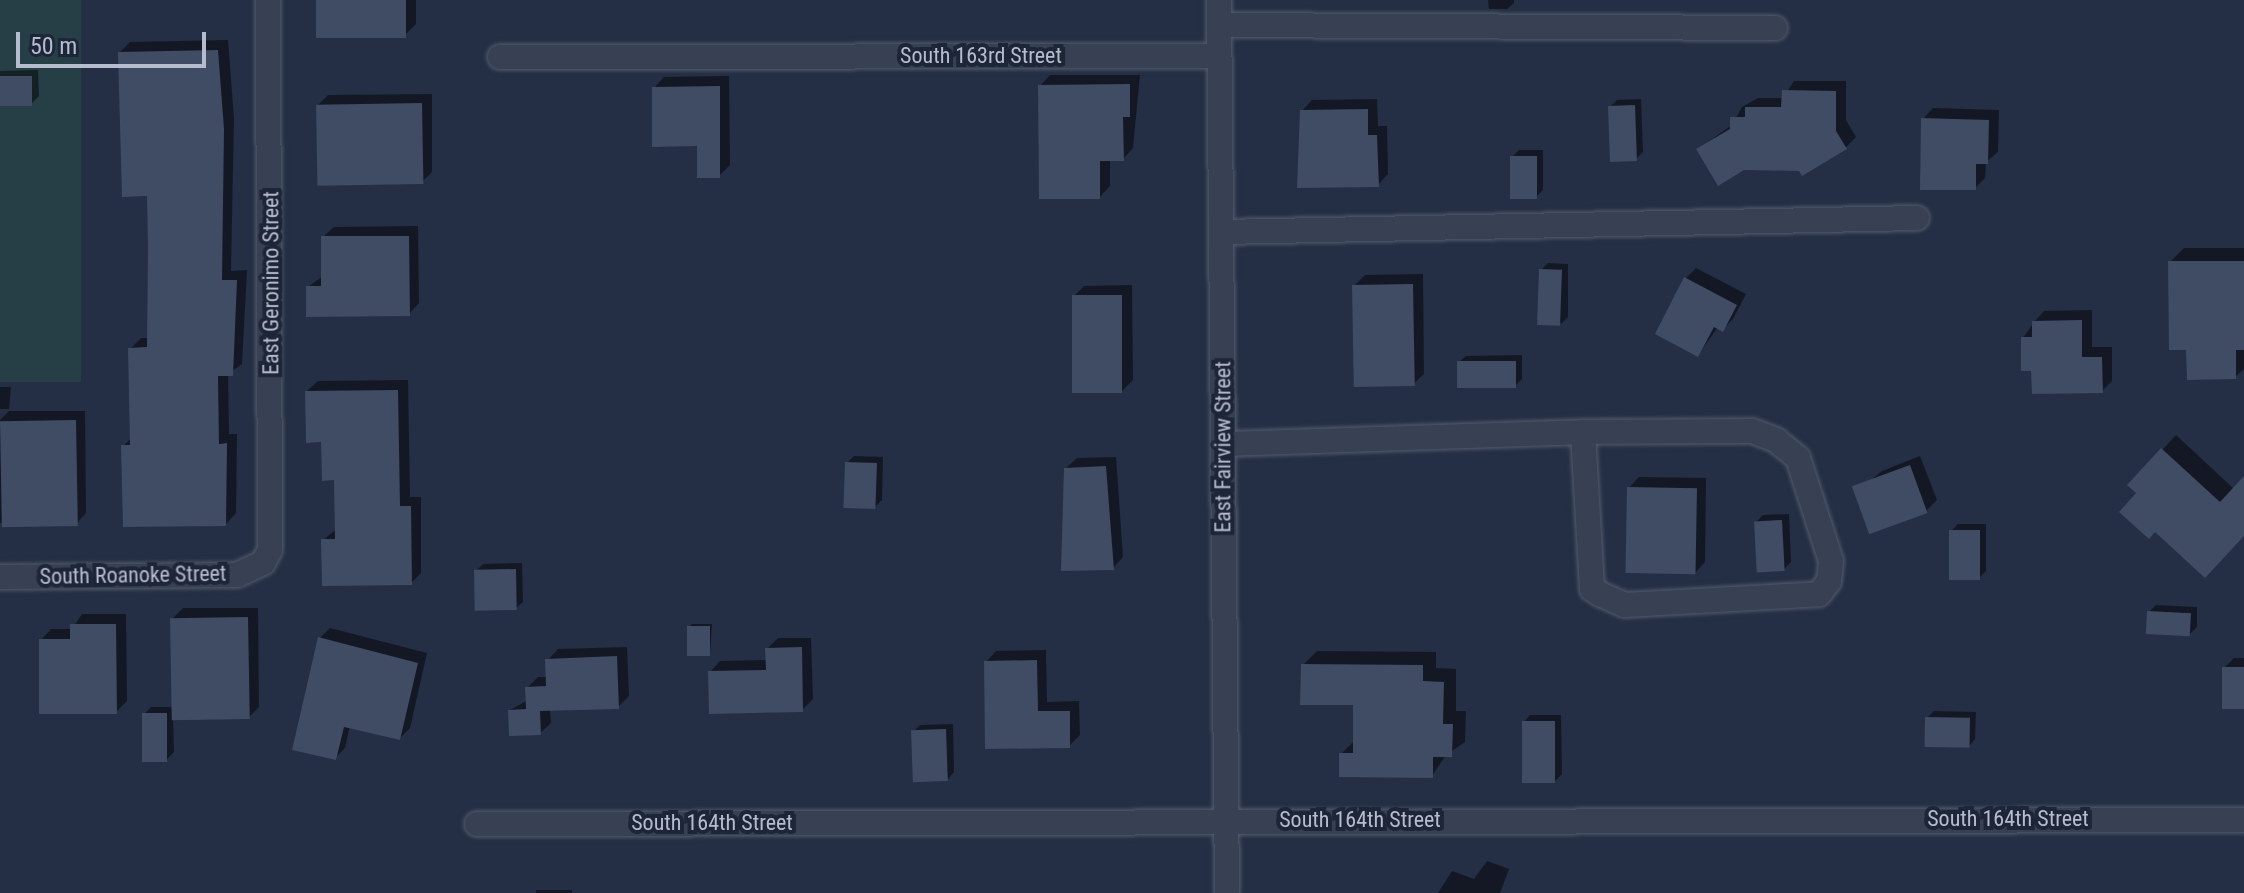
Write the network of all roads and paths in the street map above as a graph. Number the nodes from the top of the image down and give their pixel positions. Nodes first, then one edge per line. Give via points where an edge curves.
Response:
1 (268, 0) edge
2 (1219, 0) edge
3 (1219, 25) junction
4 (1775, 28) dead end
5 (1219, 56) junction
6 (500, 57) dead end
7 (1917, 218) dead end
8 (1221, 232) junction
9 (1583, 432) junction
10 (1223, 444) junction
11 (263, 563) joint
12 (0, 577) edge
13 (2244, 820) edge
14 (1226, 821) junction
15 (477, 824) dead end
16 (1227, 893) edge

1 - 11 street, East Geronimo Street via 273,532
2 - 3 street, East Fairview Street
3 - 4 street
3 - 5 street, East Fairview Street
5 - 6 street, South 163rd Street
5 - 8 street, East Fairview Street
7 - 8 street
8 - 10 street, East Fairview Street
9 - 9 street via 1592,589 1600,594 1625,605 1819,594 1829,581 1831,561 1798,458 1776,440 1752,431
9 - 10 street
10 - 14 street, East Fairview Street
11 - 12 street, South Roanoke Street via 237,575
13 - 14 street, South 164th Street
14 - 15 street, South 164th Street
14 - 16 street, East Fairview Street

